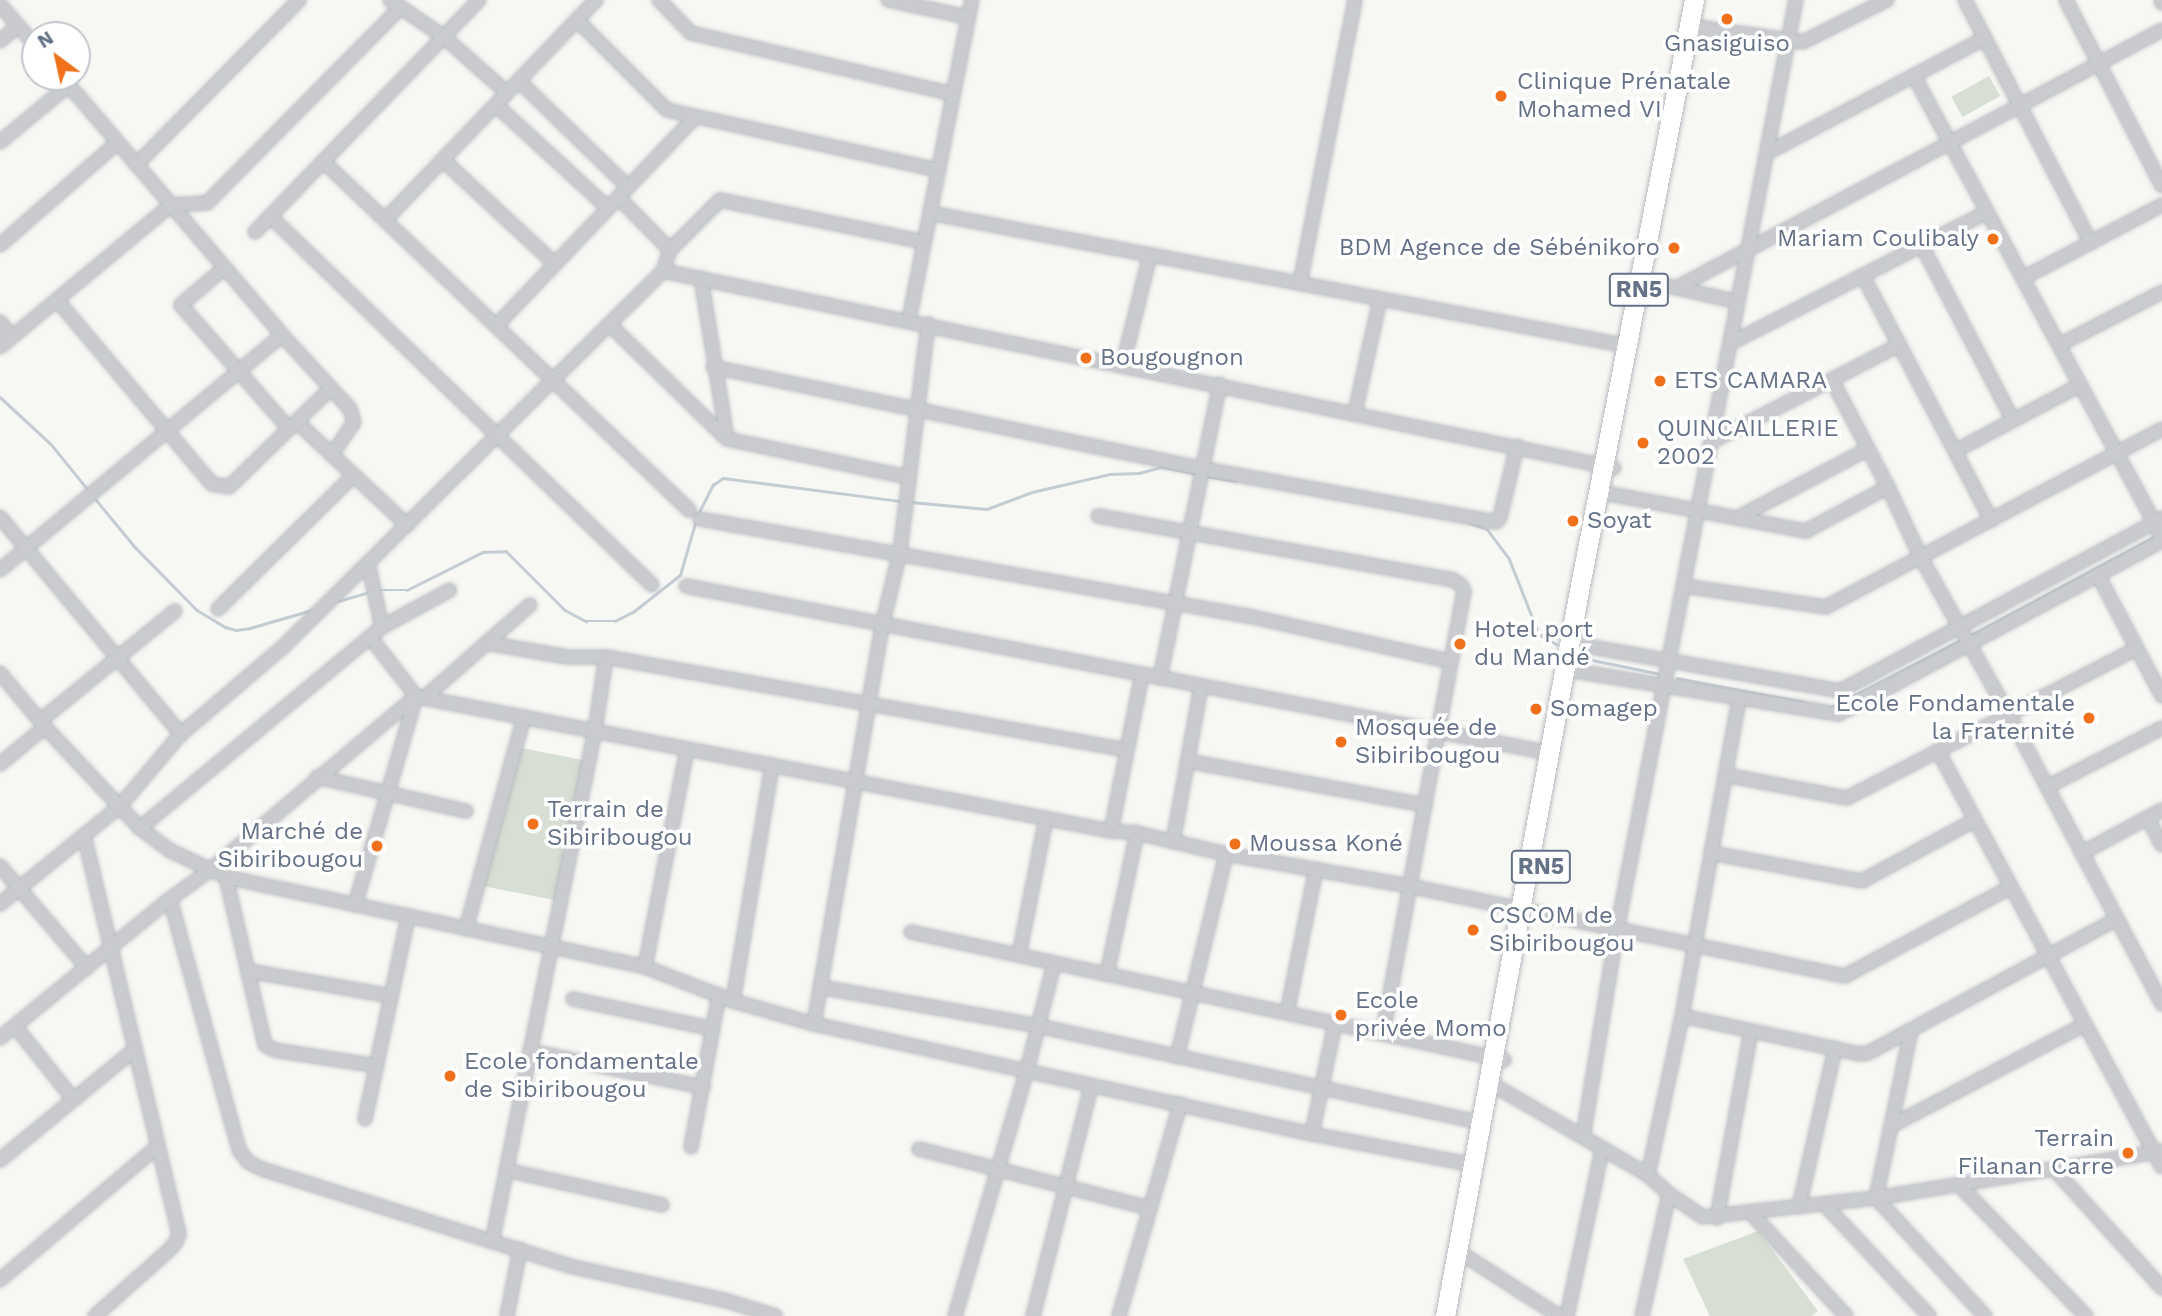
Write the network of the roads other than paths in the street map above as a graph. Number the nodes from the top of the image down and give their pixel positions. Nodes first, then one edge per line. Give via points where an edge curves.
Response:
1 (299, 0) edge
2 (480, 0) edge
3 (596, 0) edge
4 (659, 0) edge
5 (888, 0) edge
6 (972, 0) edge
7 (1355, 0) edge
8 (1694, 0) edge
9 (1705, 0) edge
10 (1796, 0) edge
11 (1887, 0) edge
12 (1965, 0) edge
13 (2066, 0) edge
14 (394, 4) edge
15 (0, 5) edge
16 (968, 17) junction
17 (577, 20) junction
18 (18, 26) junction
19 (1695, 27) junction
20 (21, 29) edge
21 (2162, 30) edge
22 (444, 37) junction
23 (1984, 38) junction
24 (0, 41) edge
25 (1788, 42) junction
26 (2099, 64) junction
27 (1914, 76) junction
28 (519, 81) junction
29 (55, 91) edge
30 (74, 91) edge
31 (507, 93) junction
32 (953, 94) junction
33 (496, 105) junction
34 (2020, 106) junction
35 (694, 118) junction
36 (0, 142) edge
37 (1950, 142) junction
38 (117, 143) junction
39 (1767, 153) junction
40 (443, 160) junction
41 (323, 162) junction
42 (136, 165) junction
43 (938, 170) junction
44 (2162, 186) edge
45 (628, 187) junction
46 (618, 197) junction
47 (171, 205) junction
48 (2162, 205) edge
49 (608, 208) junction
50 (1987, 212) junction
51 (930, 213) junction
52 (270, 216) junction
53 (385, 220) junction
54 (255, 232) dead end
55 (924, 242) junction
56 (2091, 243) junction
57 (0, 245) edge
58 (1922, 246) junction
59 (670, 250) junction
60 (1748, 250) junction
61 (1150, 255) junction
62 (555, 264) junction
63 (224, 268) junction
64 (663, 271) junction
65 (1863, 276) junction
66 (701, 278) junction
67 (2023, 278) junction
68 (1300, 282) junction
69 (1651, 282) junction
70 (1676, 288) junction
71 (2162, 292) edge
72 (1380, 299) junction
73 (57, 300) junction
74 (1738, 302) junction
75 (909, 320) junction
76 (0, 323) edge
77 (609, 324) junction
78 (928, 324) junction
79 (496, 326) junction
80 (282, 335) junction
81 (12, 337) junction
82 (1731, 342) junction
83 (1899, 345) junction
84 (2059, 345) junction
85 (1628, 346) junction
86 (0, 347) edge
87 (1123, 364) junction
88 (713, 367) junction
89 (237, 372) junction
90 (553, 380) junction
91 (1832, 380) junction
92 (1220, 384) junction
93 (2080, 385) junction
94 (331, 388) junction
95 (918, 410) junction
96 (1355, 412) junction
97 (2013, 420) junction
98 (293, 425) junction
99 (2162, 429) edge
100 (166, 432) junction
101 (497, 435) junction
102 (727, 439) junction
103 (1711, 442) junction
104 (1517, 446) junction
105 (1868, 449) junction
106 (1955, 451) junction
107 (2117, 453) junction
108 (332, 455) junction
109 (1609, 467) junction
110 (1204, 469) junction
111 (354, 475) junction
112 (907, 477) junction
113 (1888, 487) junction
114 (1604, 492) junction
115 (1699, 508) junction
116 (689, 510) dead end
117 (1098, 516) dead end
118 (0, 517) edge
119 (1739, 517) junction
120 (700, 519) dead end
121 (1991, 520) junction
122 (2158, 520) edge
123 (407, 525) junction
124 (1190, 534) junction
125 (2162, 539) edge
126 (26, 548) junction
127 (900, 552) junction
128 (1920, 556) junction
129 (368, 563) junction
130 (0, 570) edge
131 (2098, 575) junction
132 (652, 585) dead end
133 (685, 586) dead end
134 (1684, 586) junction
135 (450, 590) dead end
136 (1175, 603) junction
137 (530, 605) dead end
138 (218, 609) dead end
139 (175, 611) dead end
140 (882, 626) junction
141 (1959, 626) junction
142 (382, 627) junction
143 (370, 637) junction
144 (486, 643) junction
145 (1580, 645) junction
146 (1969, 645) junction
147 (2137, 648) junction
148 (606, 657) junction
149 (118, 658) junction
150 (1449, 661) junction
151 (1669, 661) junction
152 (1575, 671) junction
153 (0, 673) edge
154 (1142, 674) junction
155 (1160, 678) junction
156 (1201, 686) junction
157 (1664, 686) junction
158 (2162, 696) edge
159 (420, 697) junction
160 (1739, 699) junction
161 (869, 702) junction
162 (2009, 715) junction
163 (524, 717) junction
164 (43, 724) junction
165 (2162, 728) edge
166 (595, 730) junction
167 (1438, 732) junction
168 (181, 734) junction
169 (687, 749) junction
170 (1127, 750) junction
171 (1938, 751) junction
172 (1550, 753) junction
173 (1187, 761) junction
174 (0, 764) edge
175 (772, 765) junction
176 (1725, 775) junction
177 (317, 777) junction
178 (855, 782) junction
179 (2047, 787) junction
180 (387, 795) junction
181 (1425, 805) junction
182 (119, 807) junction
183 (2162, 810) edge
184 (466, 811) dead end
185 (2148, 818) junction
186 (1046, 819) junction
187 (1975, 820) junction
188 (140, 828) junction
189 (1111, 831) junction
190 (1137, 833) junction
191 (84, 835) junction
192 (1173, 842) junction
193 (2162, 845) edge
194 (1711, 853) junction
195 (2082, 853) junction
196 (1226, 854) junction
197 (0, 866) edge
198 (1316, 869) junction
199 (209, 871) junction
200 (226, 877) junction
201 (1409, 886) junction
202 (2011, 887) junction
203 (19, 889) junction
204 (170, 899) junction
205 (0, 904) edge
206 (355, 905) junction
207 (1528, 910) junction
208 (408, 916) junction
209 (2117, 919) junction
210 (466, 929) junction
211 (1617, 930) junction
212 (911, 932) dead end
213 (1694, 946) junction
214 (111, 947) junction
215 (551, 947) junction
216 (1018, 956) junction
217 (2048, 956) junction
218 (1054, 964) junction
219 (645, 967) junction
220 (87, 968) junction
221 (250, 971) junction
222 (1107, 974) junction
223 (820, 987) junction
224 (1193, 993) junction
225 (719, 995) junction
226 (391, 996) junction
227 (573, 999) dead end
228 (733, 1000) junction
229 (2162, 1004) edge
230 (1287, 1013) junction
231 (1682, 1016) junction
232 (1335, 1023) junction
233 (814, 1024) junction
234 (2085, 1024) junction
235 (15, 1026) junction
236 (1038, 1026) junction
237 (713, 1029) junction
238 (1751, 1031) junction
239 (1911, 1031) junction
240 (1382, 1034) junction
241 (0, 1038) edge
242 (1835, 1048) junction
243 (135, 1049) junction
244 (530, 1051) junction
245 (1177, 1057) junction
246 (1500, 1059) junction
247 (377, 1066) junction
248 (1027, 1070) junction
249 (1091, 1086) junction
250 (1494, 1086) junction
251 (703, 1087) junction
252 (1322, 1088) junction
253 (73, 1099) junction
254 (1180, 1104) junction
255 (365, 1119) dead end
256 (1482, 1123) junction
257 (1891, 1126) junction
258 (1312, 1134) junction
259 (1583, 1137) junction
260 (157, 1147) junction
261 (691, 1147) dead end
262 (919, 1149) dead end
263 (1602, 1150) junction
264 (2158, 1151) edge
265 (0, 1160) edge
266 (1474, 1166) junction
267 (2162, 1167) edge
268 (2054, 1169) junction
269 (506, 1170) junction
270 (999, 1170) junction
271 (1648, 1175) junction
272 (1960, 1186) junction
273 (1065, 1187) junction
274 (1669, 1195) junction
275 (1876, 1198) junction
276 (1824, 1204) junction
277 (662, 1205) dead end
278 (1149, 1208) junction
279 (1799, 1208) junction
280 (1751, 1213) junction
281 (1717, 1218) junction
282 (492, 1242) junction
283 (520, 1249) junction
284 (1467, 1257) junction
285 (0, 1280) edge
286 (2162, 1288) edge
287 (1836, 1306) junction
288 (95, 1316) edge
289 (507, 1316) edge
290 (776, 1316) edge
291 (955, 1316) edge
292 (1033, 1316) edge
293 (1119, 1316) edge
294 (1445, 1316) edge
295 (1458, 1316) edge
296 (1559, 1316) edge
297 (1567, 1316) edge
298 (1642, 1316) edge
299 (1826, 1316) edge
300 (1846, 1316) edge
301 (1929, 1316) edge
302 (1985, 1316) edge
303 (2085, 1316) edge

1 - 42 street
2 - 22 street
3 - 17 street
4 - 32 street via 691,33
5 - 16 street
6 - 16 street
7 - 68 street
8 - 19 highway, RN5
9 - 19 highway, RN5
10 - 25 street
11 - 25 street via 1818,36
12 - 23 street
13 - 26 street
14 - 22 street
14 - 47 street via 207,203
15 - 18 street
16 - 32 street
17 - 28 street
17 - 35 street via 667,110
18 - 20 street
18 - 24 street
19 - 25 street
19 - 69 highway, RN5
19 - 85 highway, RN5
21 - 26 street
22 - 31 street
22 - 41 street
23 - 27 street
23 - 34 street
25 - 39 street
26 - 34 street
26 - 44 street
27 - 37 street
27 - 39 street
28 - 31 street
28 - 45 street
29 - 36 street
30 - 38 street
31 - 33 street
32 - 43 street
33 - 40 street
33 - 49 street
34 - 37 street
34 - 56 street
35 - 43 street
35 - 45 street
37 - 50 street
37 - 60 street
38 - 42 street
38 - 57 street
39 - 60 street
40 - 53 street
40 - 62 street
41 - 52 street
41 - 53 street
42 - 47 street
43 - 51 street
45 - 46 street
46 - 49 street
46 - 59 street
47 - 63 street
47 - 73 street
48 - 56 street
49 - 62 street
50 - 58 street
50 - 67 street
51 - 55 street
51 - 61 street
52 - 54 street
52 - 101 street
53 - 79 street
55 - 59 street via 720,200
55 - 75 street
56 - 67 street
58 - 65 street
58 - 97 street
59 - 64 street
60 - 70 street
60 - 74 street
61 - 68 street
61 - 87 street
62 - 79 street
63 - 80 street
63 - 89 street via 181,305
64 - 66 street
64 - 77 street
65 - 82 street
65 - 83 street
66 - 75 street
66 - 88 street
67 - 84 street
68 - 72 street
69 - 70 street
69 - 109 highway, RN5
70 - 74 street
71 - 84 street
72 - 85 street
72 - 96 street
73 - 81 street
73 - 100 street
74 - 82 street
75 - 78 street
76 - 81 street
77 - 90 street
77 - 102 street
78 - 87 street
78 - 95 street
79 - 90 street
80 - 89 street
80 - 94 street
81 - 86 street
82 - 103 street
83 - 91 street
83 - 106 street
84 - 93 street
85 - 109 highway, RN5
87 - 92 street
88 - 95 street
88 - 102 street
89 - 98 street
89 - 100 street
90 - 101 street
90 - 116 street
91 - 103 street
91 - 105 street
92 - 96 street
92 - 110 street
93 - 97 street
93 - 107 street
94 - 98 street
94 - 108 street via 355,422
95 - 110 street
95 - 112 street
96 - 104 street
97 - 106 street
98 - 100 street via 238,479 222,487 212,484
98 - 108 street
99 - 107 street
100 - 126 street
101 - 123 street
101 - 132 street
102 - 112 street
103 - 115 street
104 - 109 street
104 - 110 street via 1496,522
105 - 113 street
105 - 119 street
106 - 121 street
107 - 121 street
107 - 122 street
108 - 111 street
109 - 114 highway, RN5
110 - 124 street
111 - 123 street
111 - 138 street
112 - 127 street
113 - 119 street via 1807,531
113 - 128 street
114 - 115 street
114 - 145 highway, RN5
114 - 172 highway, RN5
115 - 119 street
115 - 134 street
117 - 124 street
118 - 126 street
120 - 127 street
121 - 128 street
122 - 125 street
122 - 141 street
123 - 129 street
124 - 136 street
124 - 150 street via 1453,580 1464,591
125 - 131 street
126 - 130 street
126 - 149 street
127 - 136 street
127 - 140 street
128 - 134 street via 1826,607
128 - 141 street
129 - 142 street
129 - 168 street via 283,647
131 - 146 street
131 - 147 street
133 - 140 street
134 - 151 street
135 - 142 street
136 - 150 street
136 - 155 street
137 - 144 street
139 - 149 street
140 - 154 street
140 - 161 street
141 - 146 street
141 - 151 street via 1840,691
142 - 143 street
143 - 159 street
143 - 188 street
144 - 148 street via 568,657
144 - 159 street
145 - 151 street
145 - 152 highway, RN5
146 - 160 street via 1839,714
146 - 162 street
147 - 158 street
147 - 162 street
148 - 161 street
148 - 166 street
149 - 164 street
149 - 168 street
150 - 167 street
151 - 157 street
152 - 157 street
152 - 207 highway, RN5
153 - 164 street
154 - 155 street
154 - 170 street
155 - 156 street
156 - 167 street
156 - 173 street
157 - 160 street
157 - 211 street
159 - 163 street
159 - 177 street
159 - 180 street
160 - 176 street
161 - 170 street
161 - 178 street
162 - 171 street
162 - 179 street
163 - 166 street
163 - 210 street
164 - 174 street
164 - 182 street
165 - 179 street
166 - 169 street
166 - 215 street
167 - 172 street
167 - 181 street
168 - 182 street
169 - 175 street
169 - 219 street
170 - 189 street
171 - 176 street via 1847,798
171 - 187 street
172 - 207 highway, RN5
173 - 181 street
173 - 192 street
175 - 178 street
175 - 228 street
176 - 194 street
177 - 180 street
177 - 199 street
178 - 186 street
178 - 223 street
179 - 195 street
180 - 184 street
180 - 206 street
181 - 201 street
182 - 188 street
182 - 191 street
183 - 185 street
185 - 193 street
185 - 195 street
186 - 189 street
186 - 216 street
187 - 194 street via 1862,881
187 - 202 street
188 - 199 street via 170,851
189 - 190 street
190 - 192 street
190 - 222 street
191 - 203 street
191 - 214 street
192 - 196 street
194 - 213 street
195 - 209 street
196 - 198 street
196 - 224 street
197 - 203 street
198 - 201 street
198 - 230 street
199 - 200 street
199 - 204 street
200 - 206 street
200 - 221 street
201 - 207 street
201 - 240 street
202 - 213 street via 1845,976
202 - 217 street
203 - 205 street
203 - 220 street
204 - 214 street
204 - 282 street via 239,1150 248,1162
206 - 208 street
207 - 211 street
207 - 246 highway, RN5
208 - 210 street
208 - 226 street
209 - 217 street
209 - 229 street
210 - 215 street
211 - 213 street
211 - 259 street
212 - 216 street
213 - 231 street
214 - 220 street
214 - 243 street
215 - 219 street
215 - 244 street
216 - 218 street
217 - 234 street
217 - 239 street
218 - 222 street
218 - 236 street
219 - 225 street
220 - 235 street
221 - 226 street
221 - 247 street via 269,1048
222 - 224 street
223 - 233 street
223 - 236 street
224 - 230 street
224 - 245 street
225 - 228 street
225 - 237 street
226 - 247 street
227 - 237 street
228 - 233 street
230 - 232 street
231 - 238 street
231 - 271 street
232 - 240 street
232 - 252 street
233 - 248 street
234 - 257 street
234 - 264 street
235 - 241 street
235 - 253 street
236 - 245 street
236 - 248 street
237 - 251 street
238 - 242 street
238 - 281 street
239 - 242 street via 1868,1053
239 - 257 street
240 - 246 street
242 - 279 street
243 - 253 street
243 - 260 street
244 - 251 street
244 - 269 street
245 - 252 street
246 - 250 highway, RN5
247 - 255 street
248 - 249 street
248 - 270 street
249 - 254 street
249 - 273 street
250 - 256 highway, RN5
250 - 259 street
250 - 284 highway, RN5
251 - 261 street
252 - 256 street
252 - 258 street
253 - 265 street
254 - 258 street
254 - 278 street
256 - 266 highway, RN5
257 - 275 street
258 - 266 street
259 - 263 street
260 - 285 street
260 - 288 street via 178,1225 176,1242
262 - 270 street
263 - 271 street
263 - 297 street
264 - 267 street
264 - 268 street
266 - 294 highway, RN5
268 - 272 street
268 - 286 street
269 - 277 street
269 - 282 street
270 - 273 street
270 - 291 street
271 - 274 street
272 - 275 street
272 - 303 street
273 - 278 street
273 - 292 street
274 - 281 street via 1703,1217
274 - 298 street
275 - 276 street
275 - 302 street
276 - 279 street
276 - 301 street
278 - 293 street
279 - 280 street
280 - 281 street
280 - 287 street
282 - 283 street
283 - 289 street
283 - 290 street via 569,1266
284 - 295 highway, RN5
284 - 296 street
287 - 299 street
287 - 300 street

